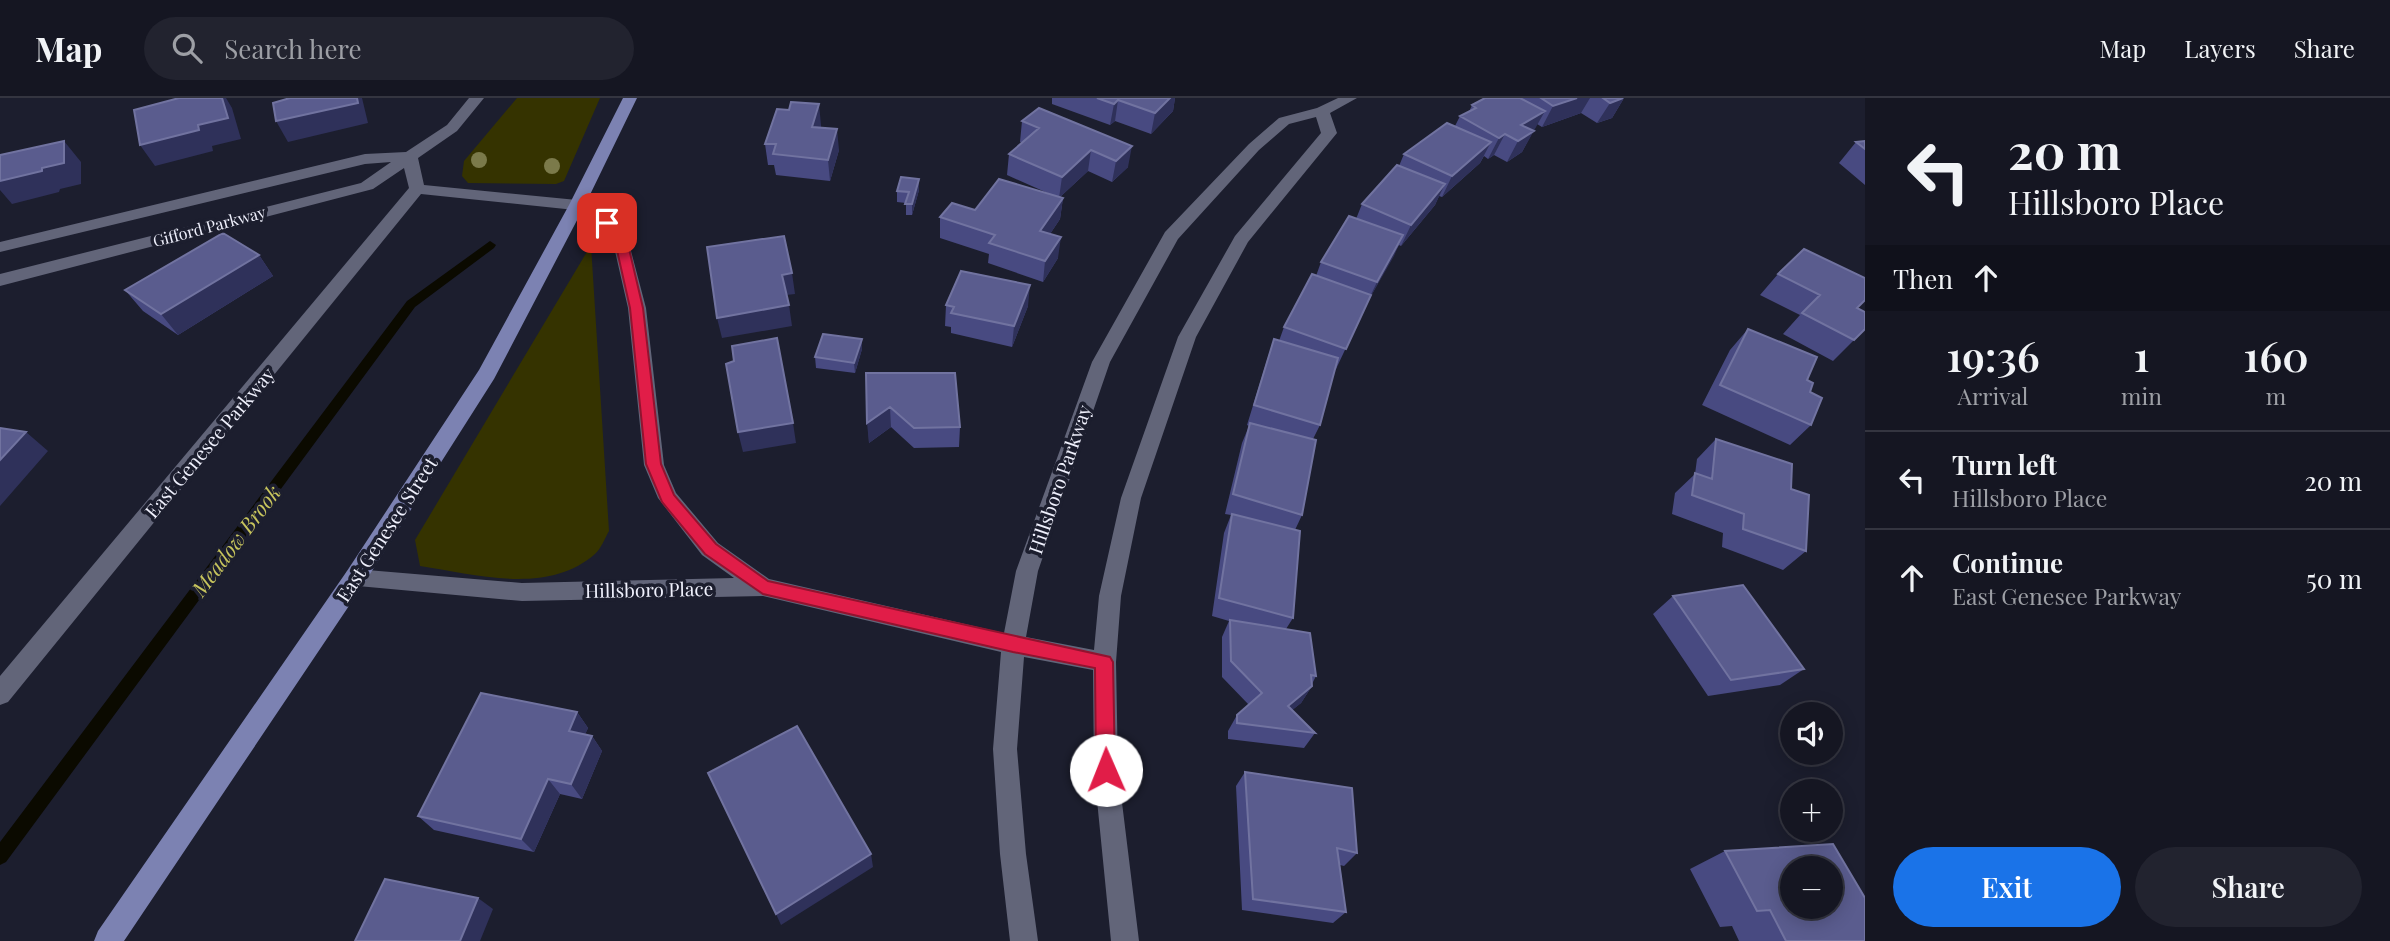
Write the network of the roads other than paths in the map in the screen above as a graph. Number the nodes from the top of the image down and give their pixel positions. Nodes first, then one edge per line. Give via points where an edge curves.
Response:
1 (477, 98) edge
2 (631, 98) edge
3 (1350, 98) edge
4 (1322, 111) junction
5 (410, 157) junction
6 (417, 189) junction
7 (578, 205) junction
8 (0, 247) edge
9 (0, 280) edge
10 (355, 578) junction
11 (763, 587) junction
12 (1013, 645) junction
13 (1104, 662) junction
14 (0, 694) edge
15 (108, 941) edge
16 (1024, 941) edge
17 (1125, 941) edge

1 - 5 street, Gifford Parkway via 452,128
2 - 7 main road, East Genesee Street
3 - 4 street, Hillsboro Parkway
4 - 12 street, Hillsboro Parkway via 1284,121 1171,236 1101,362 1027,571
4 - 13 street via 1329,133 1241,240 1187,337 1131,498 1110,596
5 - 6 street
5 - 8 street, Gifford Parkway via 365,159
5 - 9 street, Gifford Parkway via 367,186
6 - 7 street
6 - 14 street, East Genesee Parkway
7 - 10 main road, East Genesee Street via 487,374
7 - 11 street via 596,212 620,236 636,308 653,464 668,498 710,549
10 - 11 street, Hillsboro Place via 522,592
10 - 15 main road, East Genesee Street
11 - 12 street, Hillsboro Place
12 - 13 street, Hillsboro Place
12 - 16 street, Hillsboro Parkway via 1005,748
13 - 17 street via 1106,770

